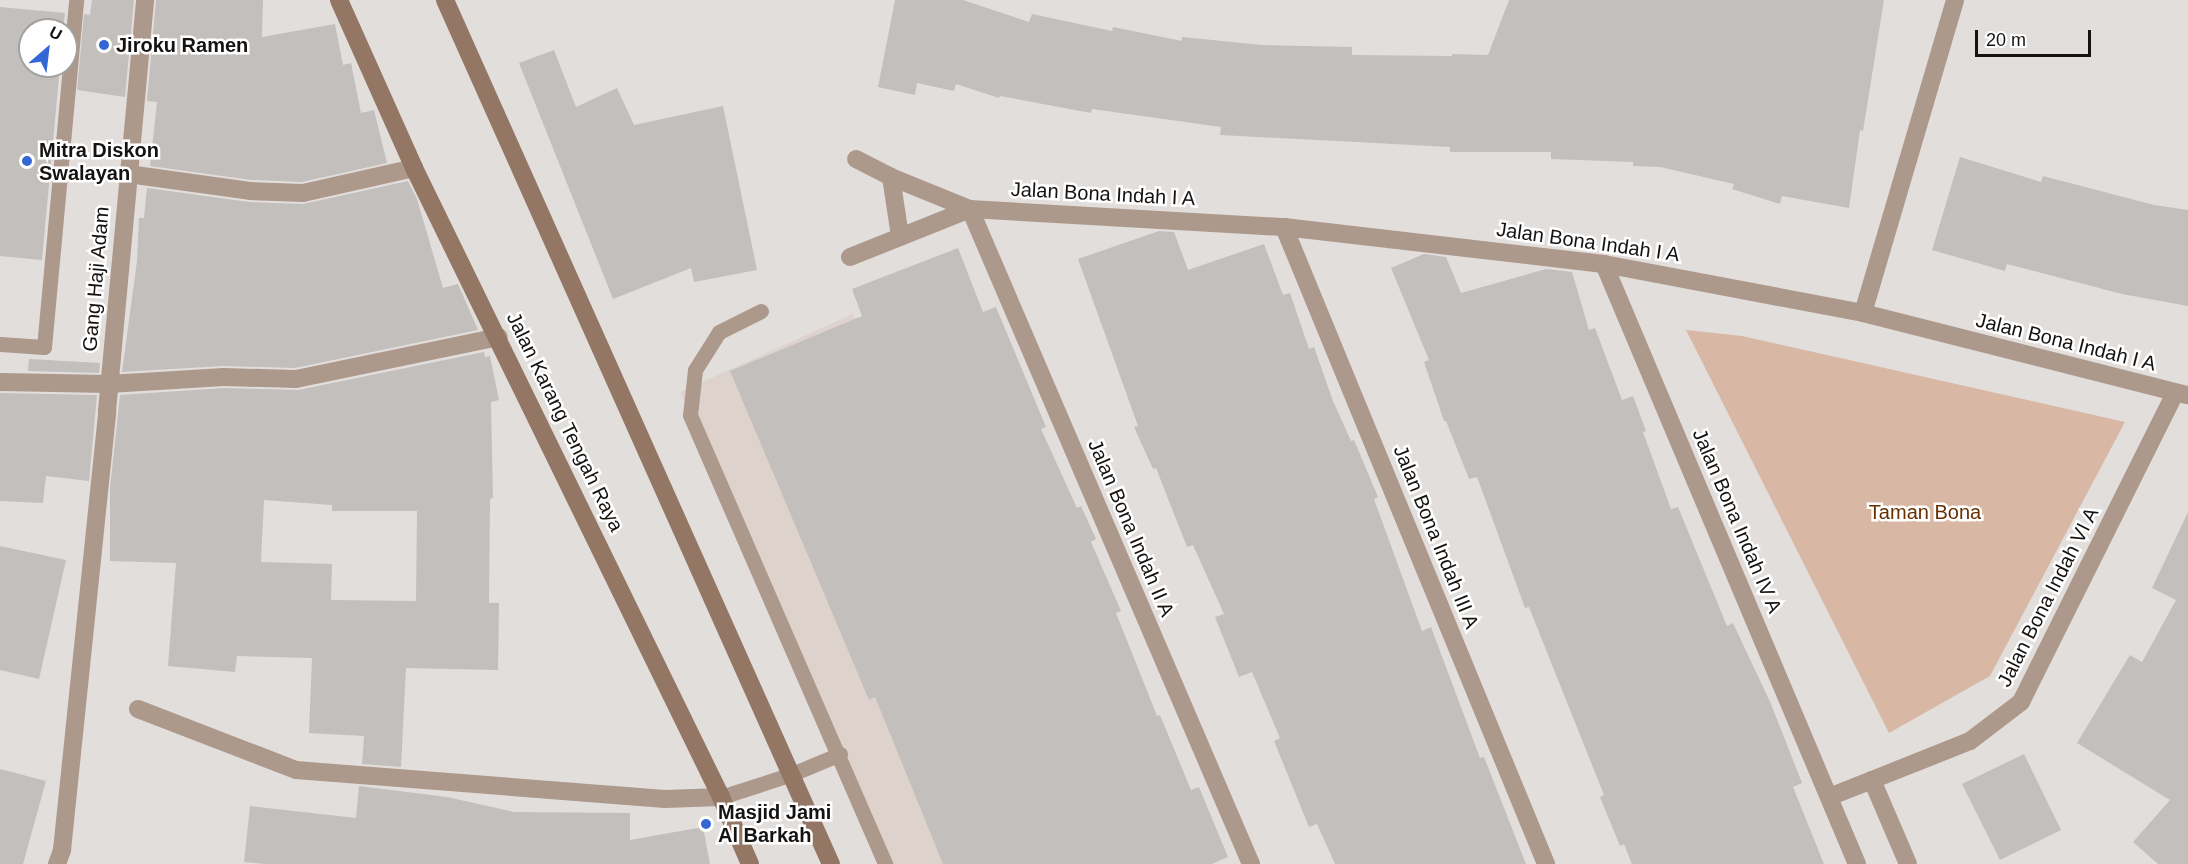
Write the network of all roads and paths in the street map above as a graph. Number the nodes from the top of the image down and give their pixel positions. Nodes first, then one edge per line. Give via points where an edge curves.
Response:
1 (76, 0) edge
2 (145, 0) edge
3 (339, 0) edge
4 (445, 0) edge
5 (1955, 0) edge
6 (856, 159) dead end
7 (414, 168) junction
8 (128, 174) junction
9 (891, 177) junction
10 (970, 209) junction
11 (1284, 227) junction
12 (900, 236) junction
13 (850, 256) dead end
14 (1604, 264) junction
15 (761, 310) dead end
16 (1863, 313) junction
17 (499, 337) junction
18 (0, 344) edge
19 (0, 382) edge
20 (109, 384) junction
21 (2182, 394) edge
22 (138, 709) dead end
23 (840, 754) junction
24 (792, 774) junction
25 (1872, 780) junction
26 (721, 796) junction
27 (1829, 797) junction
28 (57, 864) edge
29 (750, 864) edge
30 (831, 864) edge
31 (885, 864) edge
32 (1251, 864) edge
33 (1546, 864) edge
34 (1857, 864) edge
35 (1908, 864) edge

1 - 18 lane via 44,347
2 - 8 street, Gang Haji Adam
3 - 7 main road, Jalan Karang Tengah Raya
4 - 24 main road
5 - 16 street
6 - 9 street, Jalan Bona Indah I A
7 - 8 street via 303,193 250,191
7 - 17 main road, Jalan Karang Tengah Raya
8 - 20 street, Gang Haji Adam
9 - 10 street, Jalan Bona Indah I A
9 - 12 street
10 - 11 street, Jalan Bona Indah I A
10 - 12 street, Jalan Bona Indah I A
10 - 32 street, Jalan Bona Indah II A
11 - 14 street, Jalan Bona Indah I A
11 - 33 street, Jalan Bona Indah III A
12 - 13 street, Jalan Bona Indah I A
14 - 16 street, Jalan Bona Indah I A
14 - 27 street, Jalan Bona Indah IV A
15 - 23 lane via 718,332 695,370 690,415
16 - 21 street, Jalan Bona Indah I A
17 - 20 street via 296,379 224,377
17 - 26 main road, Jalan Karang Tengah Raya
19 - 20 street
20 - 28 street, Gang Haji Adam via 62,850
21 - 25 street, Jalan Bona Indah VI A via 2021,702 1970,741
22 - 26 street via 296,770 665,799
23 - 24 lane
23 - 31 lane
24 - 26 lane
24 - 30 main road
25 - 27 street
25 - 35 street
26 - 29 main road, Jalan Karang Tengah Raya
27 - 34 street, Jalan Bona Indah IV A

